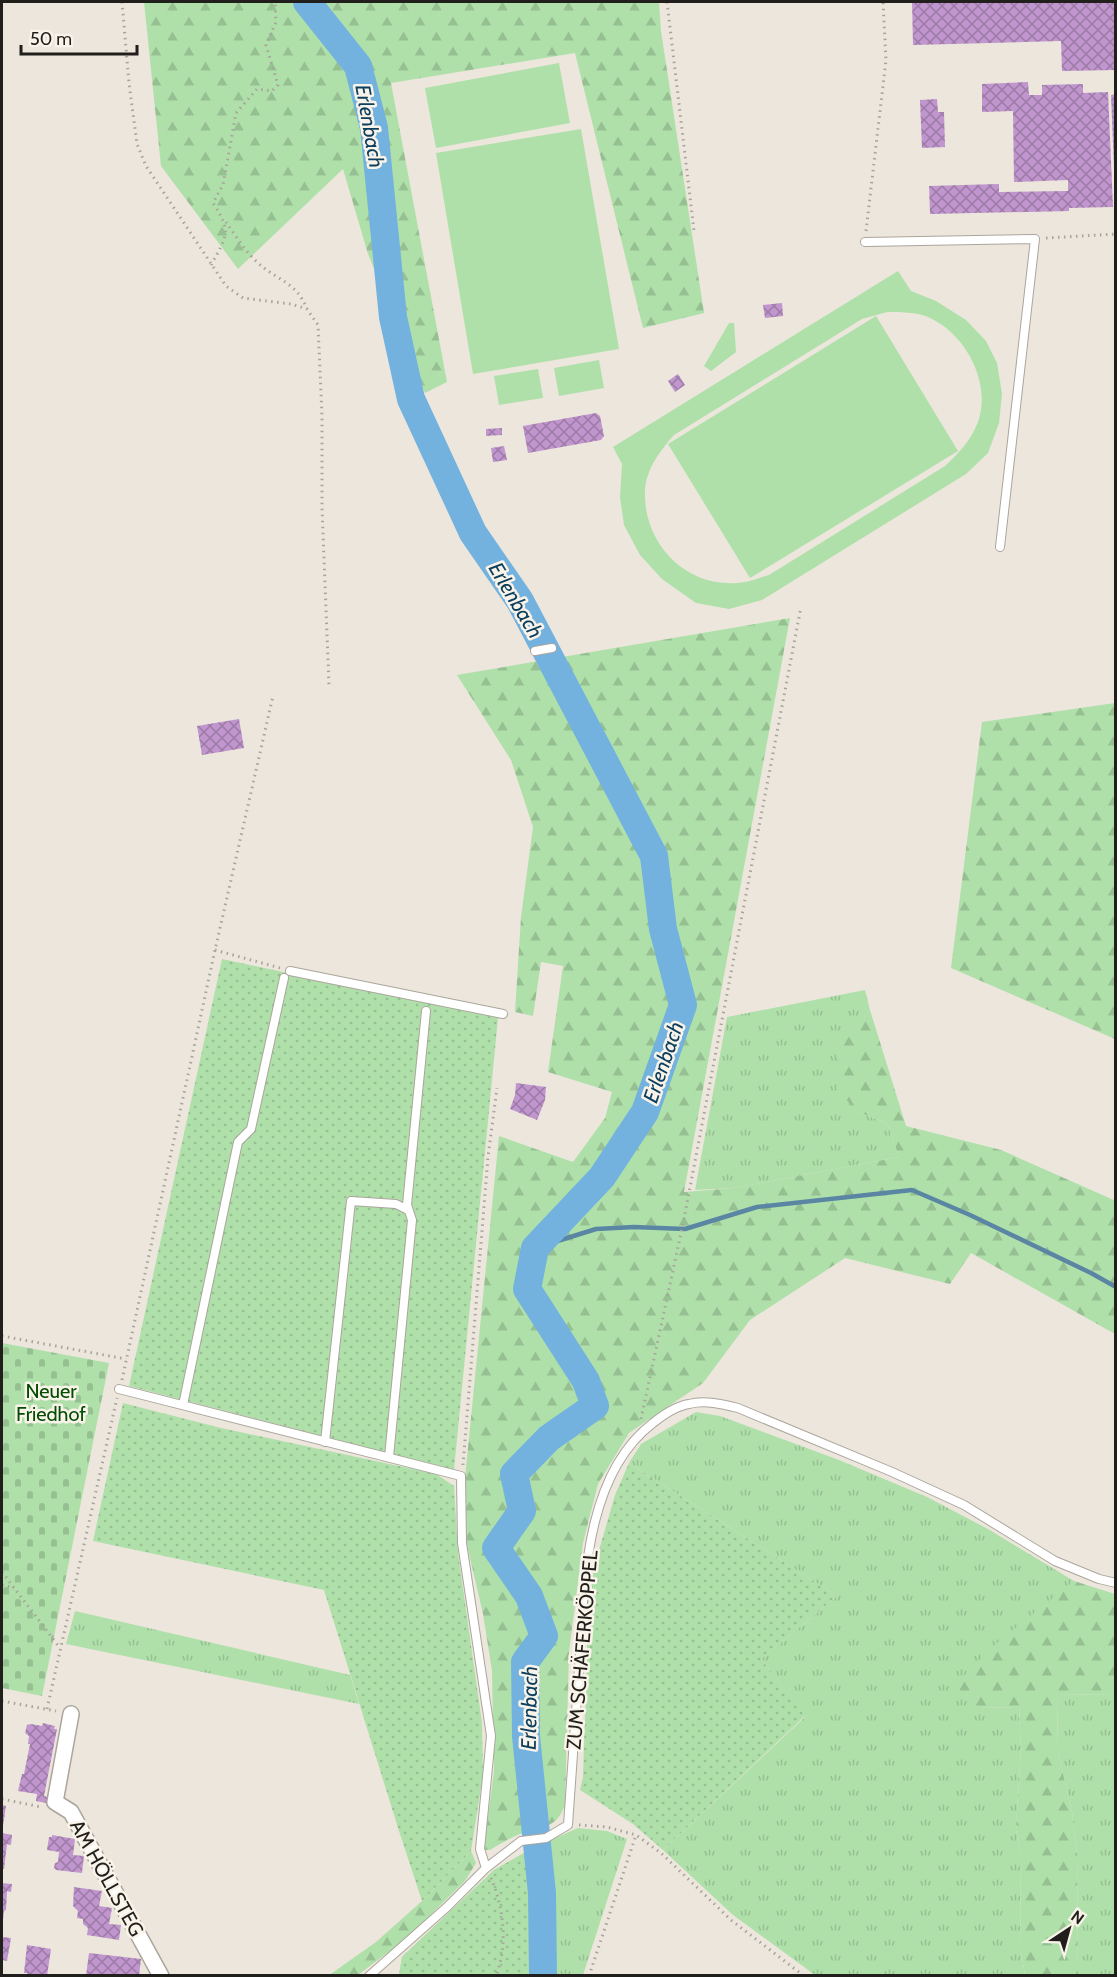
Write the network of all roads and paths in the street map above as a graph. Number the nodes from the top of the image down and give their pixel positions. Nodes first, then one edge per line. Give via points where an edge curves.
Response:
1 (122, 2) edge
2 (275, 2) edge
3 (667, 2) edge
4 (883, 2) edge
5 (224, 220) junction
6 (694, 231) dead end
7 (1116, 234) edge
8 (1035, 239) junction
9 (865, 242) joint
10 (211, 265) junction
11 (308, 309) junction
12 (1000, 547) dead end
13 (801, 607) dead end
14 (552, 648) dead end
15 (535, 651) dead end
16 (329, 686) dead end
17 (273, 696) dead end
18 (215, 950) junction
19 (291, 971) joint
20 (284, 978) dead end
21 (426, 1011) dead end
22 (503, 1014) dead end
23 (497, 1088) dead end
24 (408, 1210) junction
25 (2, 1336) edge
26 (126, 1359) junction
27 (119, 1389) junction
28 (183, 1405) junction
29 (637, 1435) junction
30 (325, 1442) junction
31 (389, 1458) junction
32 (461, 1476) junction
33 (2, 1572) edge
34 (1116, 1583) edge
35 (2, 1585) edge
36 (14, 1588) junction
37 (60, 1648) junction
38 (2, 1701) edge
39 (46, 1709) junction
40 (71, 1714) joint
41 (2, 1800) edge
42 (55, 1802) junction
43 (568, 1825) junction
44 (636, 1835) junction
45 (486, 1868) junction
46 (160, 1976) edge
47 (369, 1976) edge
48 (496, 1976) edge
49 (589, 1976) edge
50 (804, 1976) edge

1 - 10 path via 137,144 146,166
2 - 5 path via 276,22 266,45 278,85 272,91 257,89 236,113 223,185 213,203
3 - 6 path
4 - 9 path via 886,60
5 - 10 path via 226,238
5 - 11 path via 258,263 291,284
7 - 8 path
8 - 9 lane
8 - 12 lane
10 - 11 path via 226,286 243,298
11 - 16 path via 318,326
13 - 29 path via 682,1230
14 - 15 lane
17 - 18 path
18 - 19 path
18 - 26 path
19 - 22 lane
20 - 28 lane via 252,1129 238,1142
21 - 24 lane
23 - 32 path
24 - 30 lane via 396,1204 351,1201
24 - 31 lane via 412,1220
25 - 26 path
26 - 27 path
27 - 28 lane
27 - 37 path
28 - 30 lane
29 - 34 lane, ZUM SCHÄFERKÖPPEL via 666,1413 688,1404 712,1402 738,1408 964,1505 1055,1561
29 - 43 lane, ZUM SCHÄFERKÖPPEL via 604,1494 586,1563
30 - 31 lane
31 - 32 lane
32 - 45 lane via 462,1543 491,1736 480,1849
33 - 36 path
35 - 36 path
36 - 37 path
37 - 39 path
38 - 39 path
39 - 40 path
40 - 42 street, AM HÖLLSTEG
41 - 42 path via 52,1809
42 - 46 street, AM HÖLLSTEG via 71,1812
43 - 44 path via 607,1827
43 - 45 lane via 546,1838 521,1841
44 - 49 path
44 - 50 path via 661,1853 730,1920
45 - 47 lane
45 - 48 path via 503,1922 502,1960

